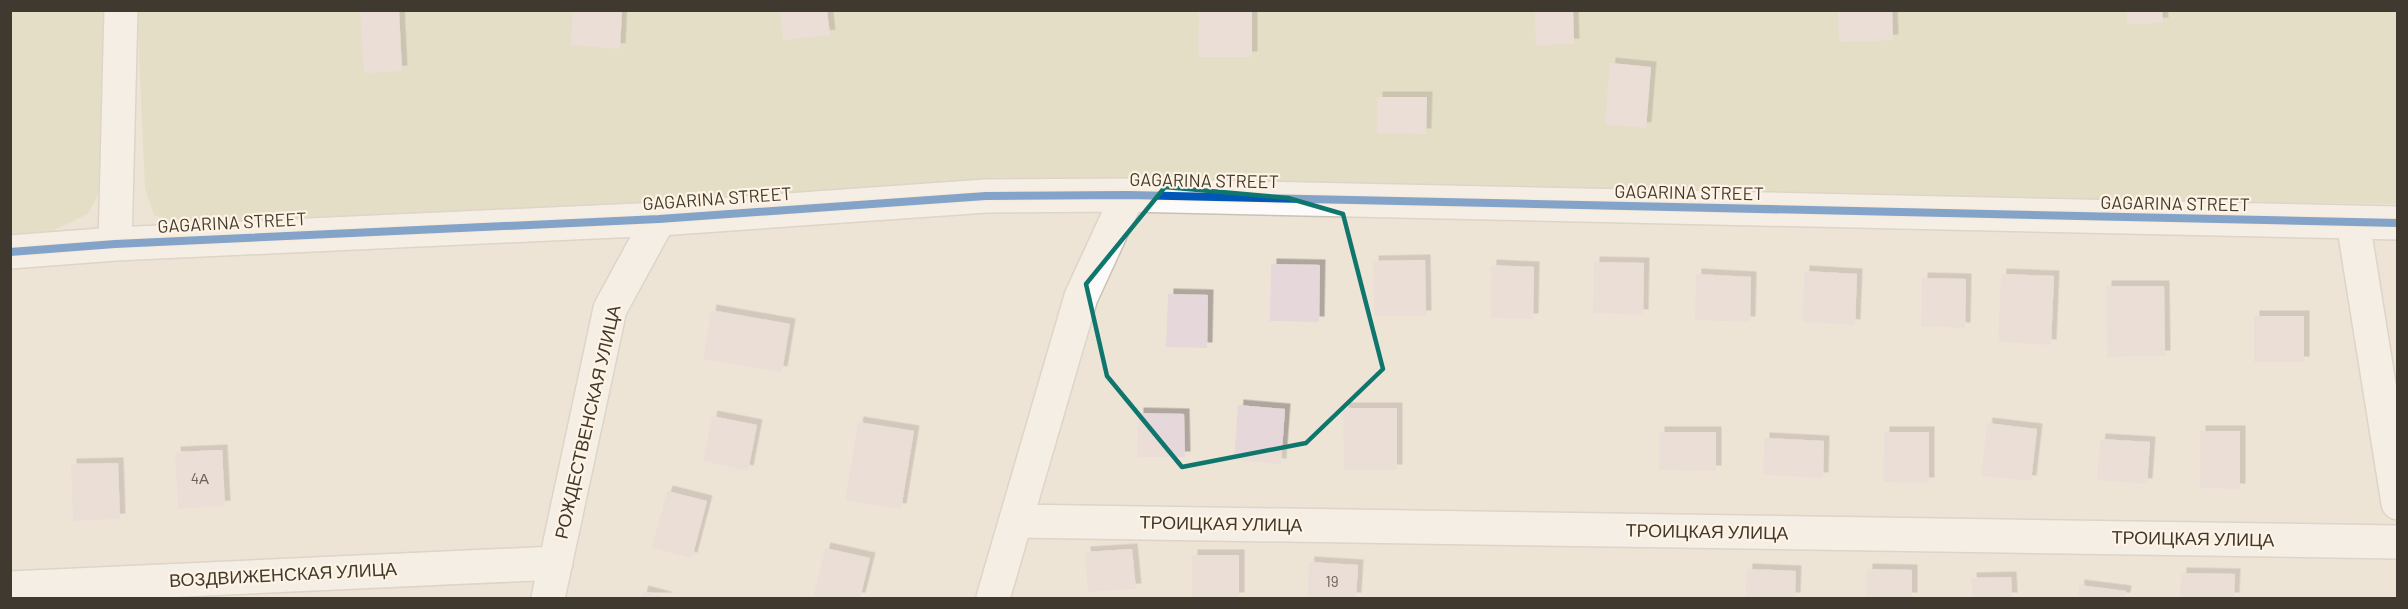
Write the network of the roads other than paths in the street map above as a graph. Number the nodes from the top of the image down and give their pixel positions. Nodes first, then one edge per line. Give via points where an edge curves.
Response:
1 (121, 10) edge
2 (1128, 195) junction
3 (659, 219) junction
4 (2353, 222) junction
5 (2397, 223) edge
6 (115, 244) junction
7 (10, 252) edge
8 (2397, 503) edge
9 (1016, 521) junction
10 (2397, 542) edge
11 (556, 563) junction
12 (10, 588) edge
13 (548, 598) edge
14 (993, 598) edge

1 - 6 street
2 - 3 street, GAGARINA STREET via 986,196
2 - 4 street, GAGARINA STREET
2 - 9 street via 1081,297
3 - 6 street, GAGARINA STREET
3 - 11 street, РОЖДЕСТВЕНСКАЯ УЛИЦА via 610,309
4 - 5 street, GAGARINA STREET
4 - 8 street
6 - 7 street, GAGARINA STREET
9 - 10 street, ТРОИЦКАЯ УЛИЦА
9 - 14 street
11 - 12 street, ВОЗДВИЖЕНСКАЯ УЛИЦА
11 - 13 street, РОЖДЕСТВЕНСКАЯ УЛИЦА

